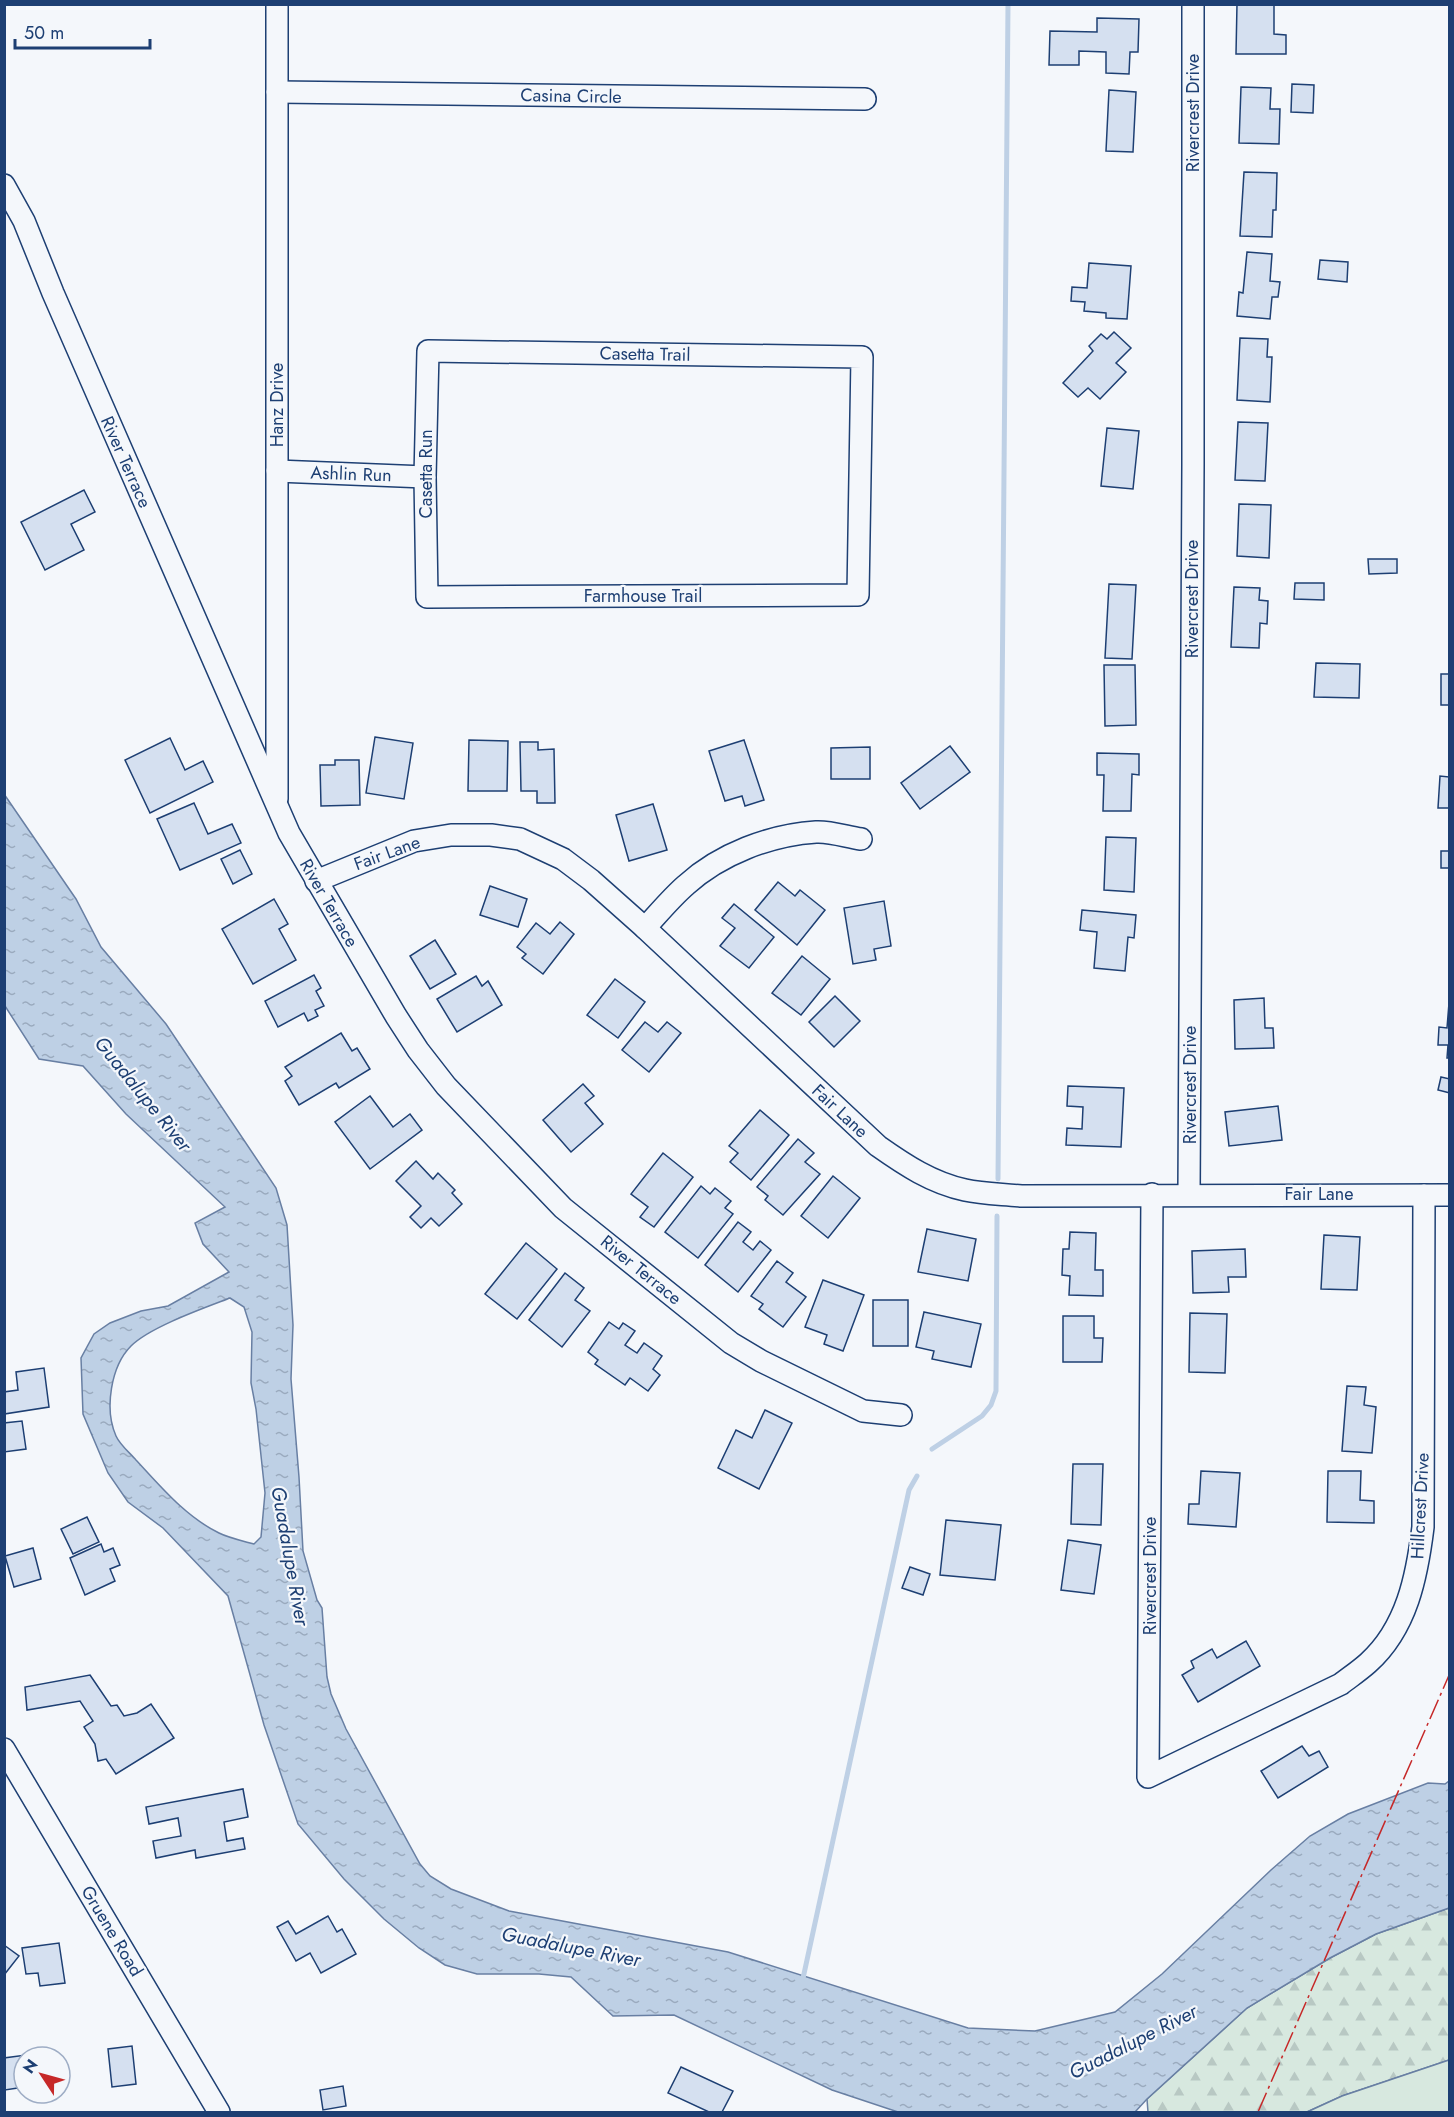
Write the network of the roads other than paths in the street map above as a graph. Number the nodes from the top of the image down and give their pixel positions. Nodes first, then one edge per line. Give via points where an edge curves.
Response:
1 (278, 4) edge
2 (1193, 4) edge
3 (277, 92) junction
4 (865, 99) dead end
5 (4, 185) edge
6 (428, 351) joint
7 (277, 471) junction
8 (425, 477) junction
9 (858, 596) joint
10 (427, 597) joint
11 (277, 806) junction
12 (861, 839) dead end
13 (316, 881) junction
14 (645, 928) junction
15 (1152, 1194) junction
16 (1189, 1194) junction
17 (1449, 1194) edge
18 (1424, 1195) junction
19 (901, 1415) dead end
20 (4, 1749) edge
21 (1148, 1777) joint
22 (219, 2112) edge

1 - 3 street, Hanz Drive
2 - 16 street, Rivercrest Drive
3 - 4 street, Casina Circle
3 - 7 street, Hanz Drive
5 - 11 street, River Terrace via 24,221
6 - 8 street, Casetta Run
6 - 9 street, Casetta Trail via 862,357
7 - 8 street, Ashlin Run
7 - 11 street, Hanz Drive
8 - 10 street, Casetta Run
9 - 10 street, Farmhouse Trail
11 - 13 street, River Terrace
12 - 14 street via 818,832 787,836 731,855 686,885
13 - 14 street, Fair Lane via 414,840 451,835 520,839 563,859
13 - 19 street, River Terrace via 418,1050 446,1086 563,1208 731,1343 760,1361 863,1412
14 - 15 street, Fair Lane via 878,1146 910,1169 965,1190 1021,1196
15 - 16 street, Fair Lane
15 - 21 street, Rivercrest Drive
16 - 18 street, Fair Lane
17 - 18 street, Fair Lane
18 - 21 street, Hillcrest Drive via 1423,1527 1408,1606 1369,1662 1341,1684
20 - 22 street, Gruene Road

